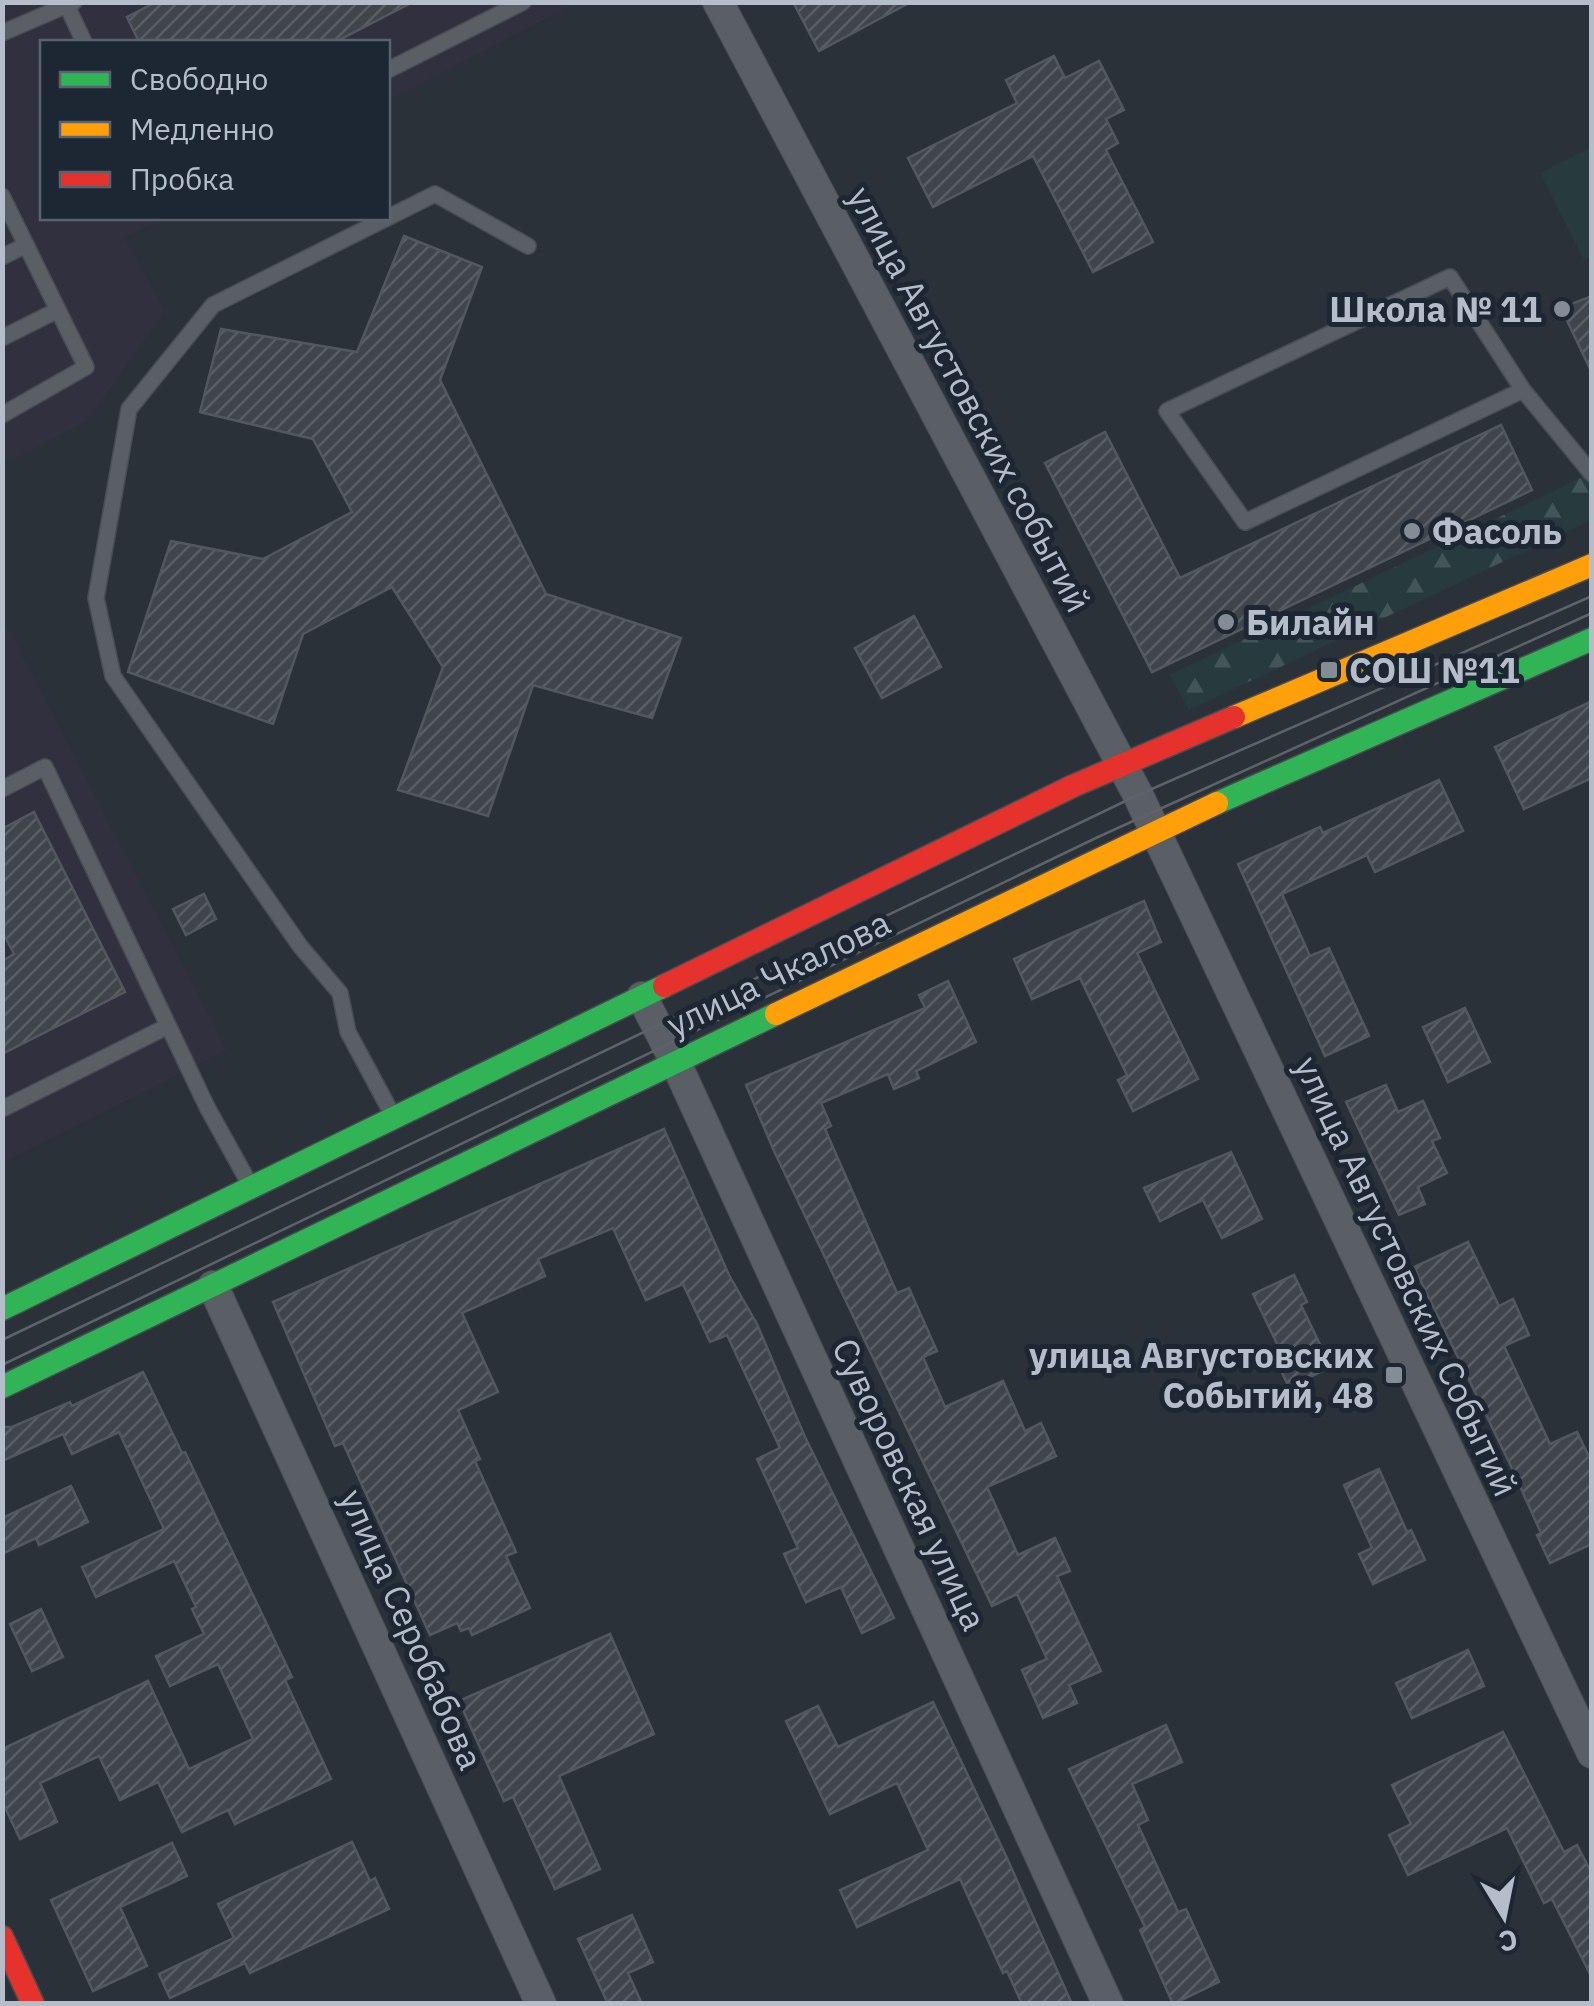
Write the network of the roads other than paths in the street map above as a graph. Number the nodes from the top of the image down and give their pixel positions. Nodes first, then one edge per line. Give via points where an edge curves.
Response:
1 (522, 2) edge
2 (718, 2) edge
3 (70, 4) edge
4 (2, 32) edge
5 (83, 40) edge
6 (390, 69) edge
7 (2, 196) edge
8 (390, 217) edge
9 (384, 220) edge
10 (26, 245) junction
11 (528, 246) dead end
12 (2, 257) edge
13 (58, 310) junction
14 (2, 338) edge
15 (1523, 390) junction
16 (2, 415) edge
17 (1592, 474) edge
18 (1592, 565) edge
19 (1592, 639) edge
20 (1121, 764) junction
21 (2, 790) edge
22 (1154, 831) junction
23 (642, 997) junction
24 (168, 1026) junction
25 (675, 1060) junction
26 (2, 1109) edge
27 (394, 1118) junction
28 (251, 1186) junction
29 (213, 1286) junction
30 (2, 1309) edge
31 (2, 1387) edge
32 (1592, 1753) edge
33 (2, 1937) edge
34 (33, 2004) edge
35 (541, 2004) edge
36 (1108, 2004) edge

1 - 6 lane
2 - 20 street, улица Августовских событий
3 - 4 lane
3 - 5 lane
7 - 10 lane
8 - 11 lane via 436,194
9 - 27 lane via 212,306 129,409 96,598 113,676 300,946 340,993 348,1032
10 - 12 lane
10 - 13 lane
13 - 14 lane
13 - 16 lane via 86,368
15 - 15 lane via 1245,522 1167,411 1450,277
15 - 17 lane
18 - 20 main road, улица Чкалова
19 - 22 main road, улица Чкалова
20 - 22 street, улица Августовских событий
20 - 23 main road, улица Чкалова
21 - 24 lane via 45,767
22 - 25 main road, улица Чкалова
22 - 32 street, улица Августовских Событий
23 - 25 street, Суворовская улица
23 - 27 main road, улица Чкалова
24 - 26 lane
24 - 28 lane
25 - 29 main road, улица Чкалова
25 - 36 street, Суворовская улица
27 - 28 main road, улица Чкалова
28 - 30 main road, улица Чкалова
29 - 31 main road, улица Чкалова
29 - 35 street, улица Серобабова
33 - 34 main road

